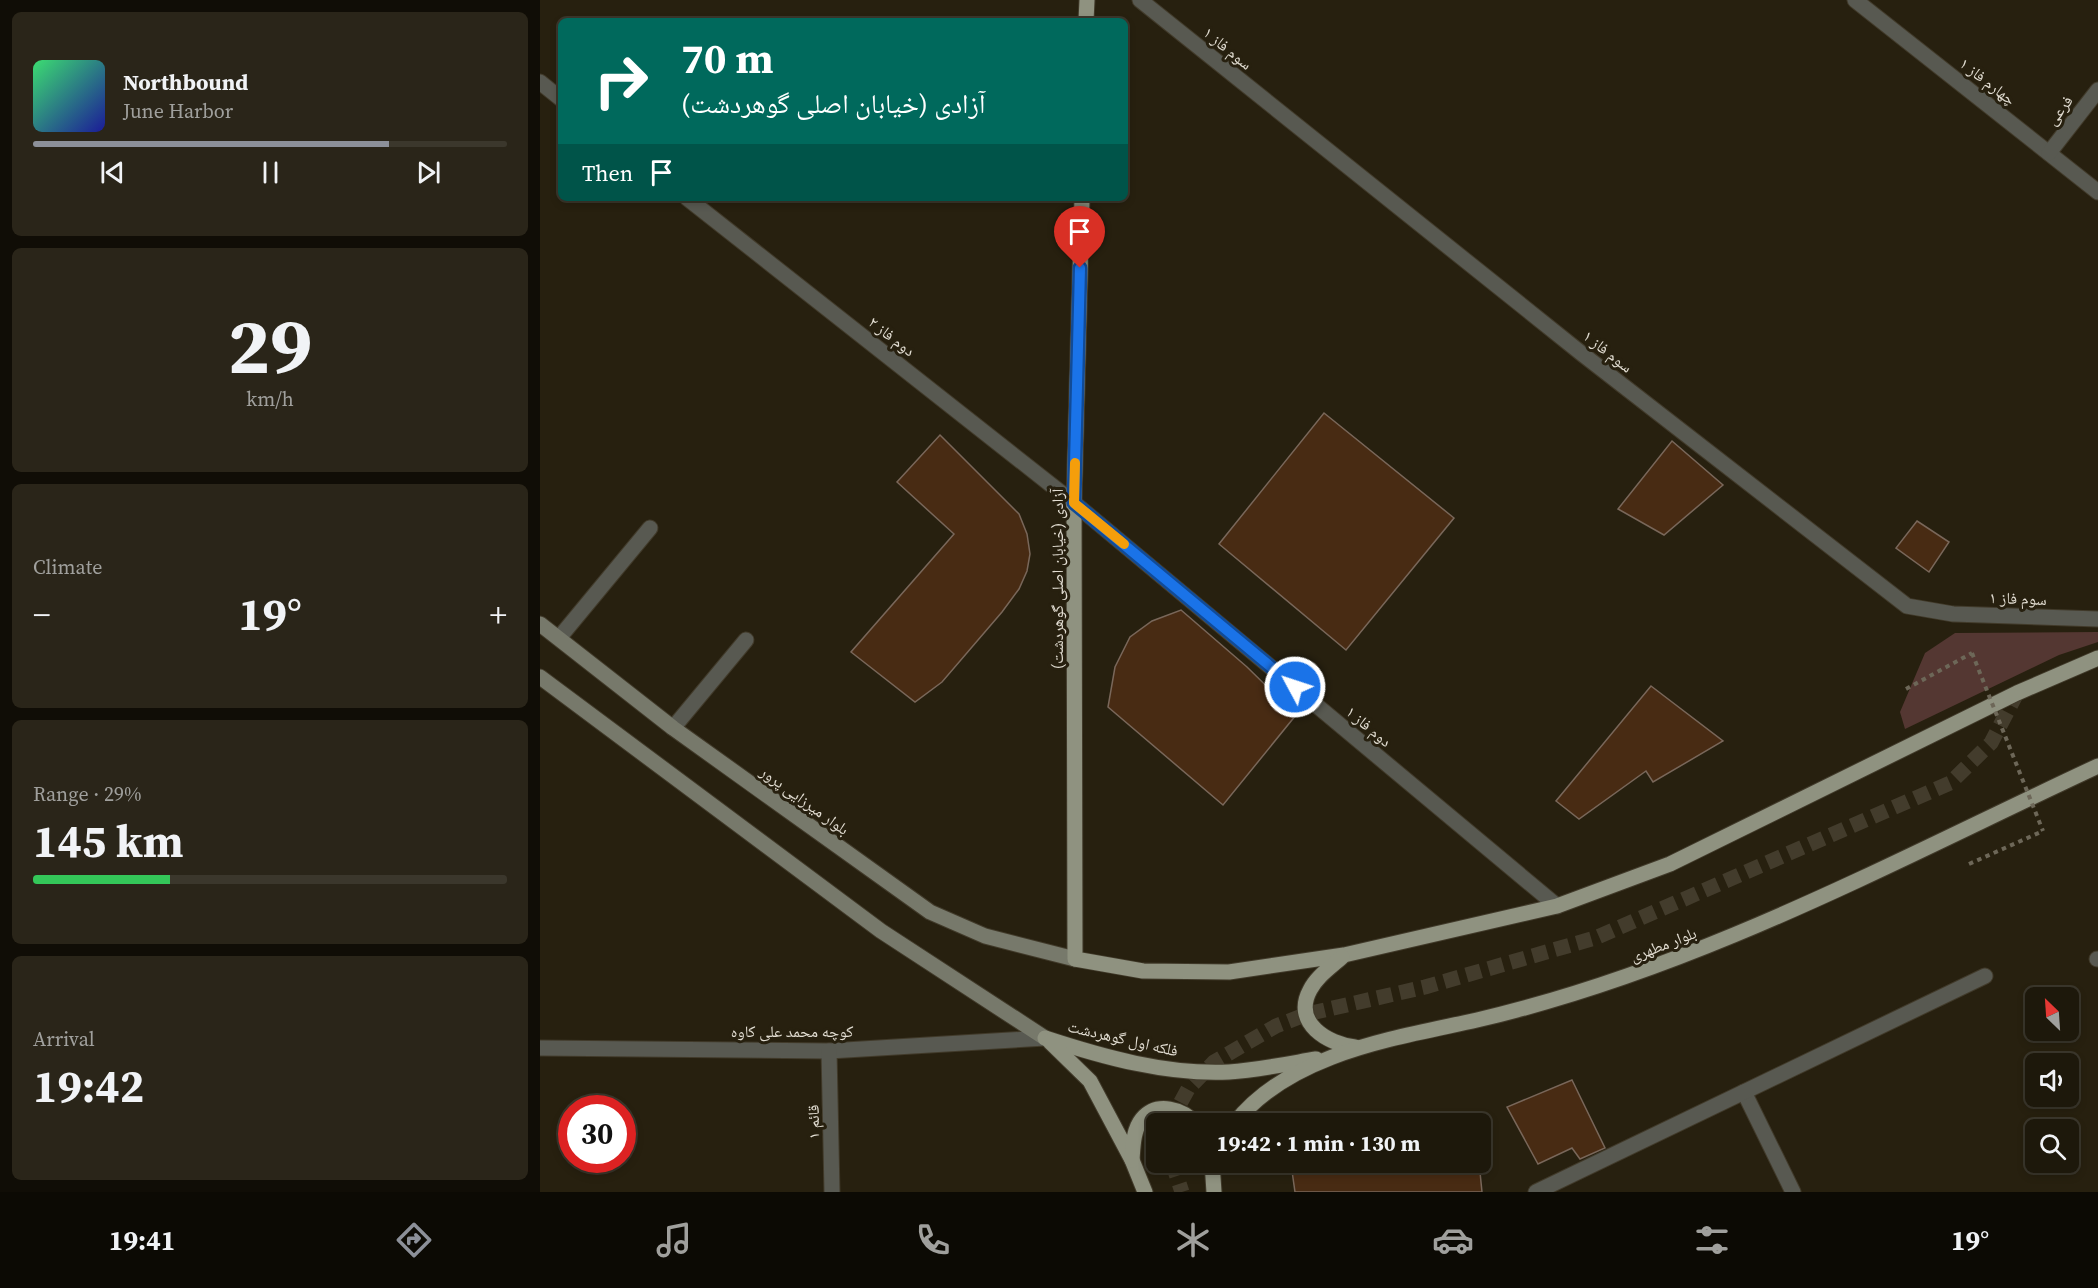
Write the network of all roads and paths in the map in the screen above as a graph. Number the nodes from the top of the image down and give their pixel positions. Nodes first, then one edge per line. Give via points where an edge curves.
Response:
1 (1086, 0) edge
2 (1140, 0) edge
3 (1855, 0) edge
4 (1086, 18) edge
5 (540, 82) edge
6 (2098, 90) edge
7 (558, 97) edge
8 (2049, 153) junction
9 (2098, 192) edge
10 (691, 201) edge
11 (1082, 201) edge
12 (1074, 503) junction
13 (650, 528) dead end
14 (2098, 619) edge
15 (540, 624) edge
16 (559, 638) junction
17 (746, 640) dead end
18 (2098, 658) edge
19 (540, 677) edge
20 (1906, 689) dead end
21 (673, 728) junction
22 (2098, 766) edge
23 (1969, 864) dead end
24 (1557, 906) junction
25 (1344, 955) junction
26 (1075, 959) junction
27 (1985, 976) dead end
28 (1045, 1038) junction
29 (540, 1048) edge
30 (1358, 1048) junction
31 (829, 1051) junction
32 (1336, 1055) junction
33 (1744, 1092) junction
34 (1151, 1113) edge
35 (1185, 1113) edge
36 (1243, 1113) edge
37 (1146, 1116) edge
38 (1132, 1160) junction
39 (1214, 1173) edge
40 (832, 1192) edge
41 (1145, 1192) edge
42 (1214, 1192) edge
43 (1536, 1192) edge
44 (1793, 1192) edge

1 - 4 main road
2 - 14 street, سوم فاز ۱ via 1581,353 1907,606 1953,614
3 - 8 street, چهارم فاز ۱
5 - 7 street
6 - 8 street, فرعی
8 - 9 street, چهارم فاز ۱
10 - 12 street, دوم فاز ۲
11 - 12 main road, آزادی (خیابان اصلی گوهردشت)
12 - 24 street, دوم فاز ۱
12 - 26 main road, آزادی (خیابان اصلی گوهردشت)
13 - 16 street
15 - 16 main road, بلوار میرزایی پرور
16 - 21 main road, بلوار میرزایی پرور
17 - 21 street
18 - 24 main road via 1985,708 1670,864
19 - 28 main road via 881,932
20 - 23 path, bridge via 1972,653 2043,831
21 - 26 main road, بلوار میرزایی پرور via 930,912 986,936
22 - 30 main road, بلوار مطهری via 1769,921 1655,967 1550,1002
24 - 25 main road
25 - 26 main road via 1229,972 1143,970
25 - 30 main road via 1310,989 1305,1008 1312,1028 1326,1039
27 - 33 street
28 - 31 street, کوچه محمد علی کاوه
28 - 32 main road, فلکه اول گوهردشت via 1123,1060 1186,1071 1258,1070
28 - 38 main road via 1090,1081
29 - 31 street, کوچه محمد علی کاوه
30 - 32 main road, بلوار مطهری
31 - 40 street, قائم ۱
32 - 36 main road, بلوار مطهری via 1302,1071
33 - 43 street
33 - 44 street
34 - 35 main road via 1173,1108
37 - 38 main road via 1135,1134
38 - 41 main road
39 - 42 main road

